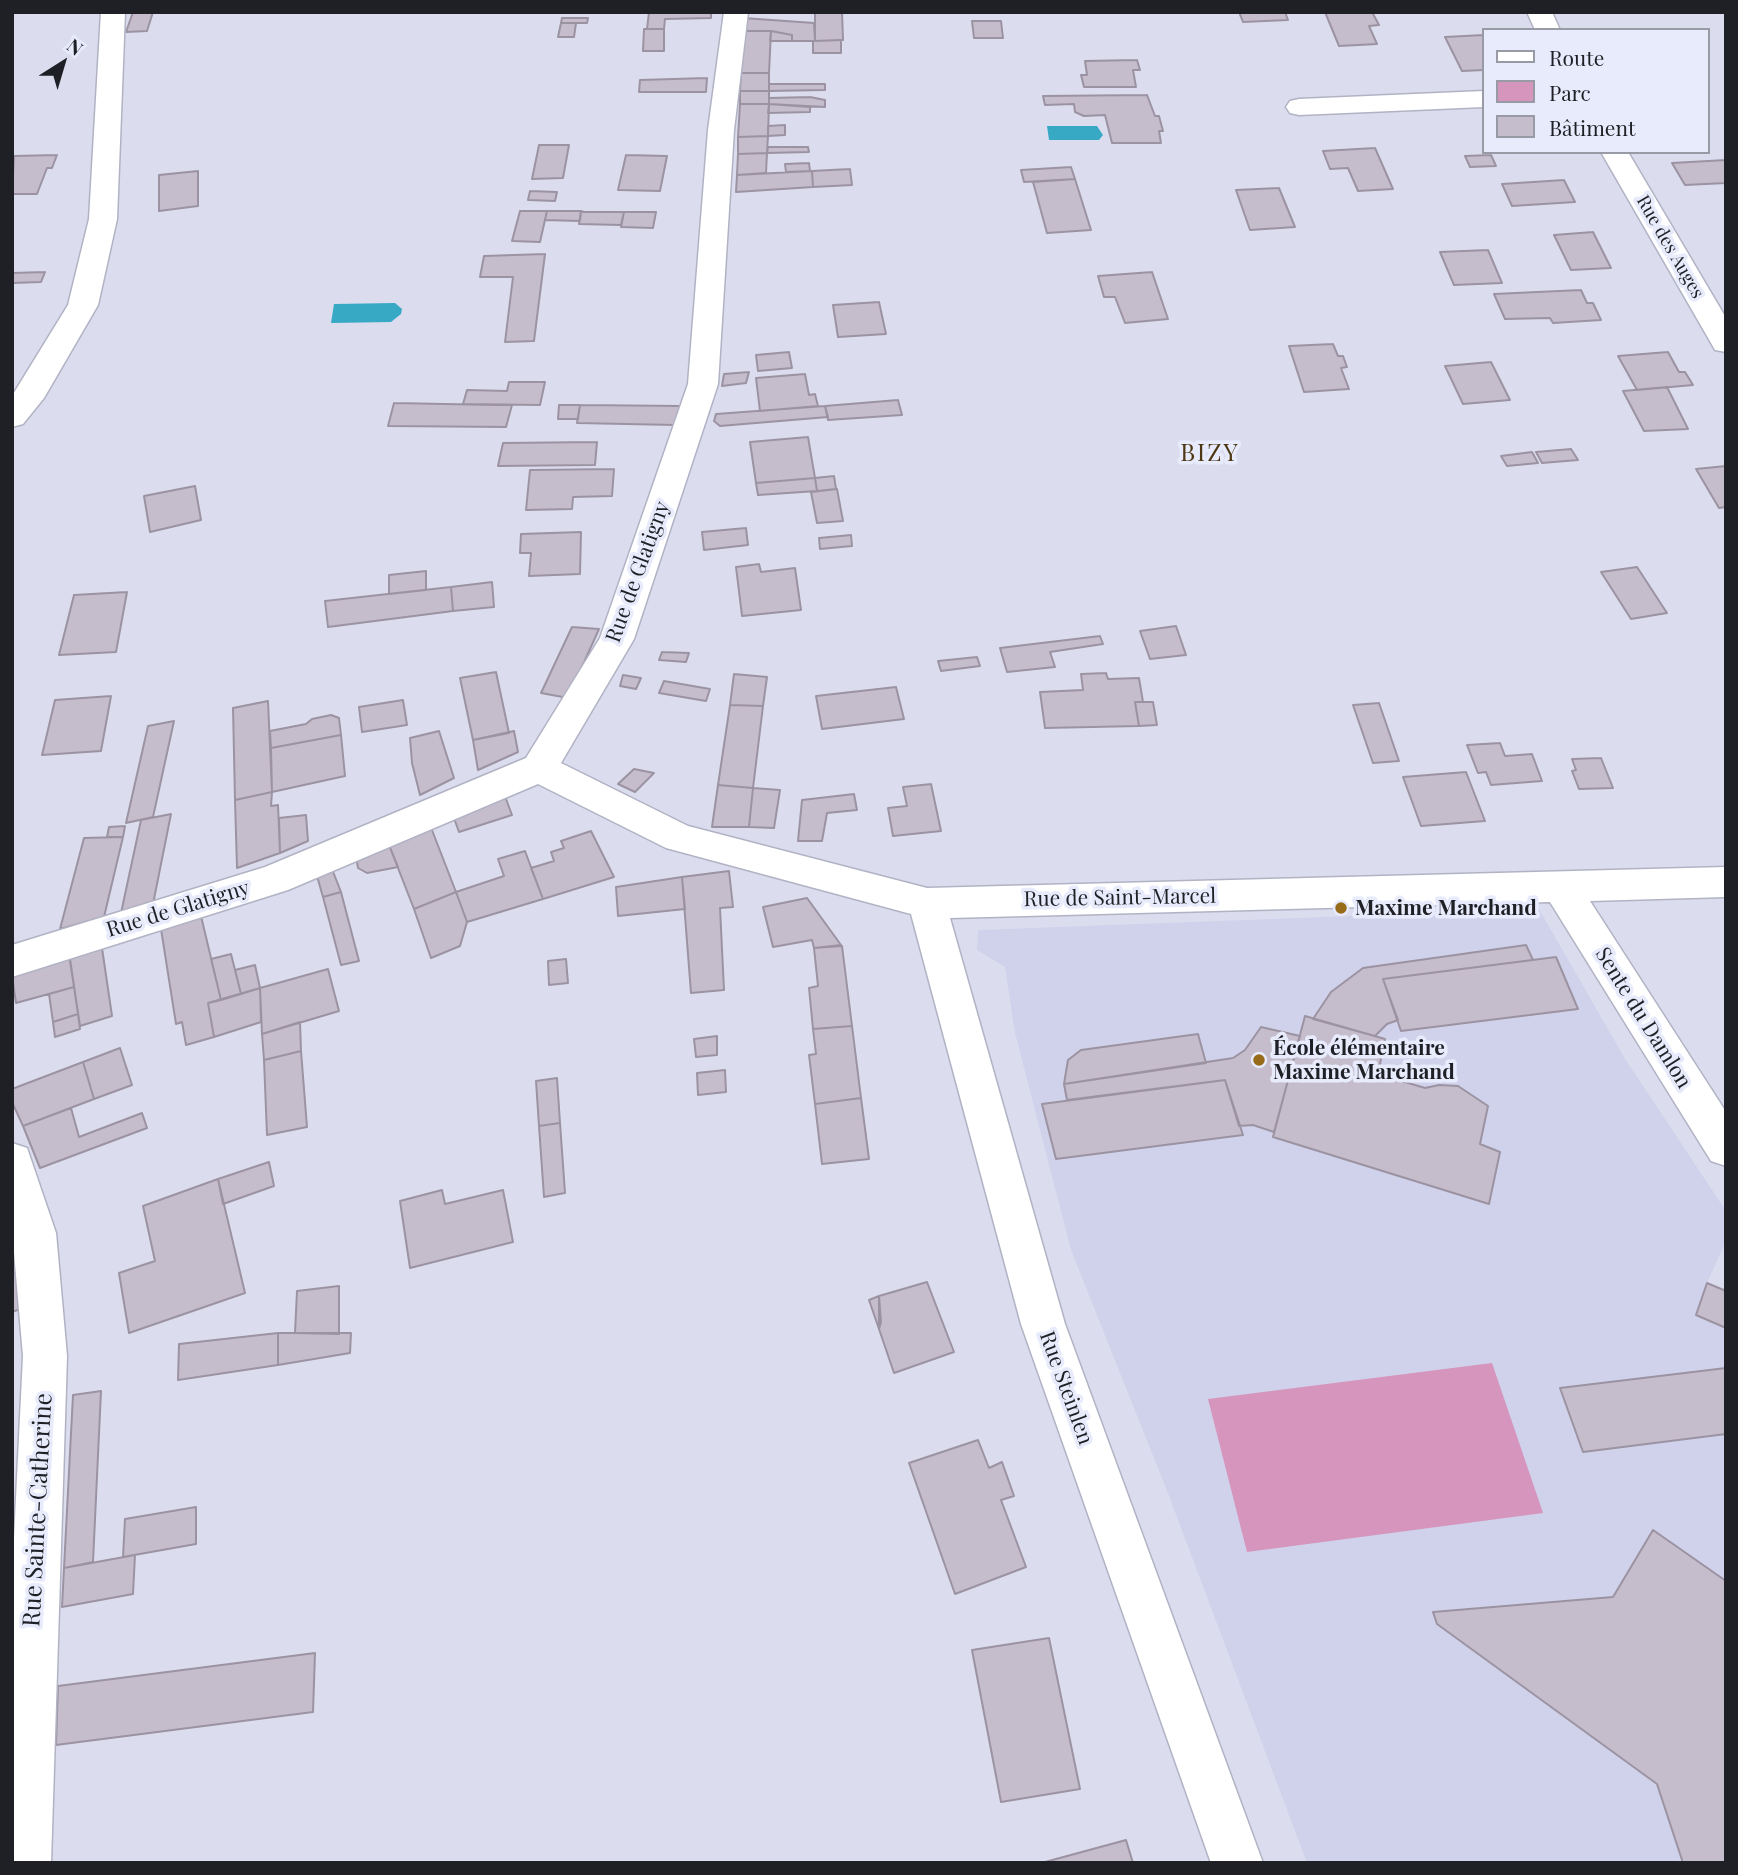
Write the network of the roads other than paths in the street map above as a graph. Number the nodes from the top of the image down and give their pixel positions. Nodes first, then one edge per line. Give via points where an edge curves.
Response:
1 (114, 12) edge
2 (736, 12) edge
3 (1539, 12) edge
4 (1547, 28) edge
5 (1482, 99) edge
6 (1298, 107) dead end
7 (1616, 154) edge
8 (1726, 343) edge
9 (12, 417) edge
10 (539, 768) junction
11 (1726, 882) edge
12 (1561, 888) junction
13 (927, 903) junction
14 (12, 961) edge
15 (1726, 1148) edge
16 (12, 1161) edge
17 (24, 1863) edge
18 (1237, 1863) edge

1 - 9 street via 103,219 83,305 33,391
2 - 10 street, Rue de Glatigny via 721,130 703,384 617,639
3 - 4 street
5 - 6 street
7 - 8 street, Rue des Auges
10 - 13 street, Rue de Saint-Marcel via 679,838
10 - 14 street, Rue de Glatigny via 275,878
11 - 12 street, Rue de Saint-Marcel
12 - 13 street, Rue de Saint-Marcel
12 - 15 street, Sente du Damlon
13 - 18 street, Rue Steinlen via 1043,1324
16 - 17 street, Rue Sainte-Catherine via 35,1233 46,1356

